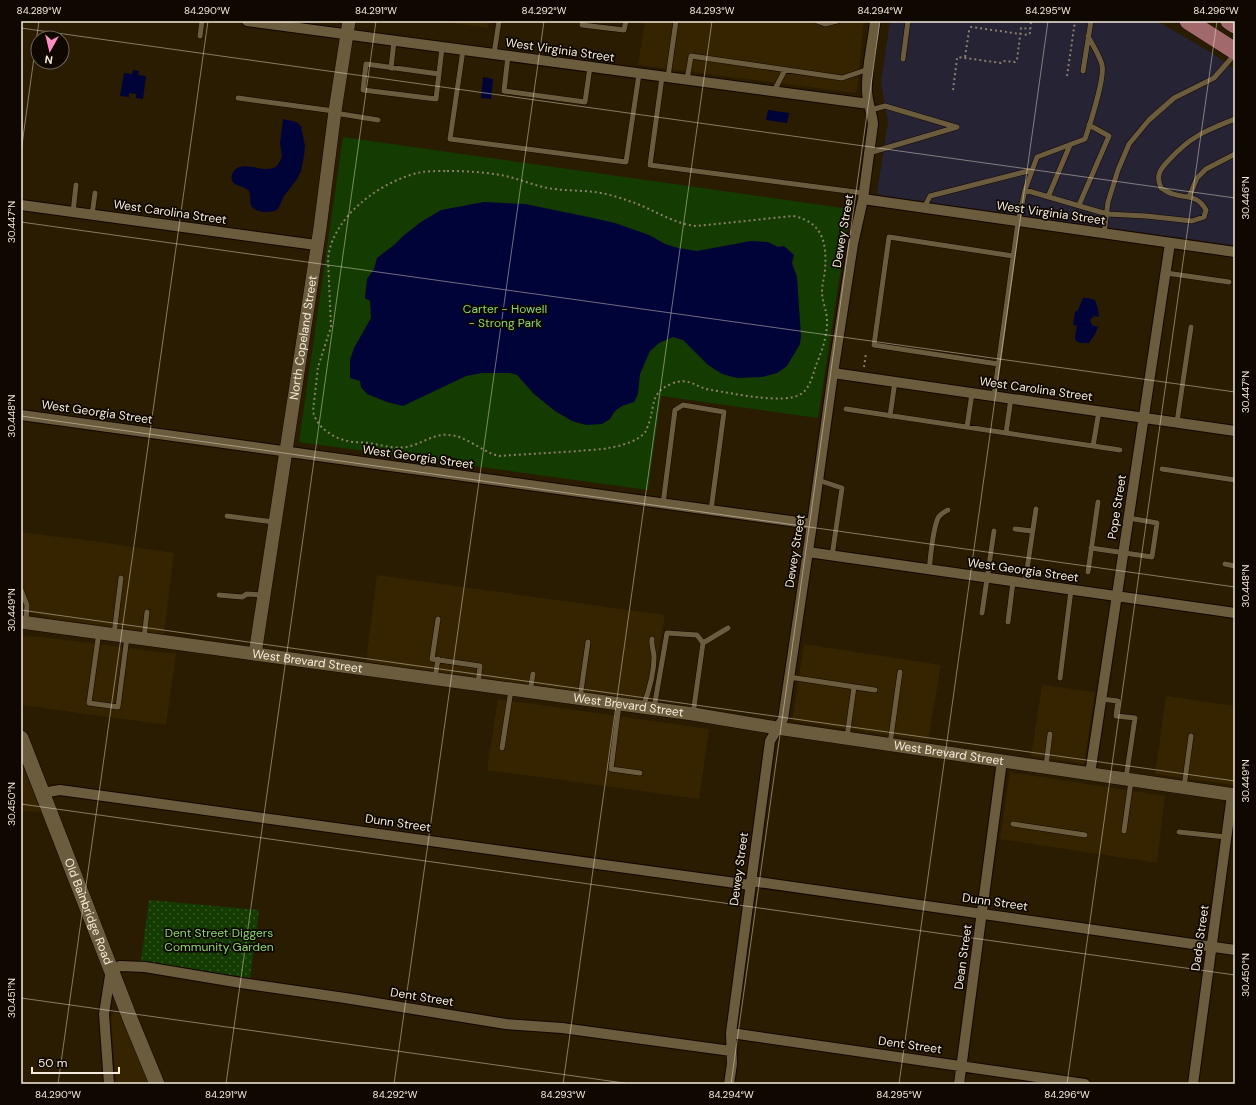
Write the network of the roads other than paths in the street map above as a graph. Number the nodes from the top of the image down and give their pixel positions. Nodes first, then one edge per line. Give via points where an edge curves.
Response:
1 (202, 21) edge
2 (247, 21) edge
3 (349, 21) edge
4 (499, 21) edge
5 (583, 21) edge
6 (626, 21) edge
7 (676, 21) edge
8 (817, 21) edge
9 (837, 21) edge
10 (875, 21) edge
11 (908, 21) edge
12 (1091, 21) edge
13 (1188, 21) edge
14 (1229, 21) edge
15 (269, 22) edge
16 (1235, 25) edge
17 (346, 35) junction
18 (200, 36) dead end
19 (1088, 36) junction
20 (394, 41) junction
21 (442, 48) junction
22 (463, 50) junction
23 (1235, 51) edge
24 (494, 54) junction
25 (1235, 54) edge
26 (508, 56) junction
27 (903, 59) dead end
28 (590, 67) junction
29 (391, 68) junction
30 (869, 69) junction
31 (785, 70) junction
32 (1084, 72) dead end
33 (439, 74) junction
34 (639, 74) junction
35 (665, 77) junction
36 (687, 80) junction
37 (774, 91) junction
38 (238, 98) dead end
39 (870, 107) junction
40 (335, 112) junction
41 (1235, 118) edge
42 (378, 120) dead end
43 (1089, 125) junction
44 (1070, 145) junction
45 (869, 153) junction
46 (1235, 154) edge
47 (1032, 170) junction
48 (76, 185) dead end
49 (1025, 190) junction
50 (95, 193) dead end
51 (863, 196) junction
52 (1048, 197) junction
53 (1189, 197) junction
54 (21, 205) edge
55 (1079, 206) junction
56 (924, 208) junction
57 (73, 212) junction
58 (92, 214) junction
59 (1107, 214) junction
60 (1018, 222) junction
61 (1104, 234) junction
62 (1170, 243) junction
63 (316, 246) junction
64 (1235, 252) edge
65 (1014, 256) junction
66 (1166, 273) junction
67 (1229, 282) dead end
68 (1191, 327) dead end
69 (998, 364) junction
70 (834, 372) junction
71 (895, 381) junction
72 (972, 393) junction
73 (994, 396) junction
74 (1011, 398) junction
75 (846, 409) dead end
76 (1099, 411) junction
77 (21, 415) edge
78 (890, 416) junction
79 (1144, 418) junction
80 (1177, 422) junction
81 (967, 427) junction
82 (1235, 431) edge
83 (1006, 433) junction
84 (1093, 446) junction
85 (1120, 450) dead end
86 (285, 452) junction
87 (1162, 469) dead end
88 (818, 480) junction
89 (1235, 480) edge
90 (1098, 502) dead end
91 (664, 504) junction
92 (1036, 509) dead end
93 (711, 510) junction
94 (948, 510) dead end
95 (227, 516) dead end
96 (1129, 518) junction
97 (275, 523) junction
98 (812, 524) junction
99 (1015, 528) dead end
100 (994, 531) dead end
101 (1032, 531) junction
102 (1091, 548) junction
103 (808, 552) junction
104 (1123, 553) junction
105 (832, 556) junction
106 (1225, 564) dead end
107 (1235, 566) edge
108 (929, 570) junction
109 (1088, 572) dead end
110 (121, 578) dead end
111 (987, 578) junction
112 (1013, 582) junction
113 (1025, 583) junction
114 (21, 590) edge
115 (1072, 590) junction
116 (219, 595) dead end
117 (264, 595) junction
118 (1117, 596) junction
119 (147, 612) dead end
120 (982, 613) dead end
121 (1235, 613) edge
122 (438, 619) dead end
123 (23, 622) edge
124 (1008, 622) dead end
125 (728, 628) dead end
126 (99, 632) junction
127 (114, 634) junction
128 (128, 636) junction
129 (144, 638) junction
130 (652, 639) dead end
131 (588, 642) dead end
132 (704, 643) junction
133 (255, 654) junction
134 (438, 659) junction
135 (900, 672) dead end
136 (533, 674) dead end
137 (789, 677) junction
138 (1060, 678) dead end
139 (435, 679) junction
140 (478, 684) junction
141 (854, 687) junction
142 (511, 689) junction
143 (875, 690) dead end
144 (530, 692) junction
145 (580, 699) junction
146 (1101, 699) junction
147 (619, 704) junction
148 (648, 708) junction
149 (693, 714) junction
150 (777, 728) junction
151 (1050, 734) dead end
152 (1191, 736) dead end
153 (21, 738) edge
154 (847, 738) junction
155 (890, 745) junction
156 (502, 748) dead end
157 (1002, 761) junction
158 (1046, 768) junction
159 (640, 773) dead end
160 (1090, 774) junction
161 (1128, 780) junction
162 (1184, 788) junction
163 (42, 793) junction
164 (1234, 795) edge
165 (1013, 824) dead end
166 (1124, 831) dead end
167 (1179, 832) dead end
168 (1085, 834) dead end
169 (1226, 837) junction
170 (750, 883) junction
171 (982, 914) junction
172 (1212, 947) junction
173 (1235, 950) edge
174 (111, 969) junction
175 (731, 1033) junction
176 (731, 1051) junction
177 (961, 1066) junction
178 (109, 1084) edge
179 (157, 1084) edge
180 (729, 1084) edge
181 (959, 1084) edge
182 (1085, 1084) edge
183 (1193, 1084) edge

1 - 18 lane
2 - 15 street, West Virginia Street
3 - 17 street, North Copeland Street
4 - 24 lane
5 - 6 lane via 582,25 624,30
7 - 35 lane
8 - 9 lane via 825,24
10 - 30 street, Dewey Street
11 - 27 lane
12 - 19 lane
13 - 23 main road
14 - 16 main road
15 - 17 street, West Virginia Street
17 - 20 street, West Virginia Street
17 - 40 street, North Copeland Street
19 - 32 lane
19 - 43 lane via 1102,65
20 - 21 street, West Virginia Street
20 - 29 lane
21 - 22 street, West Virginia Street
21 - 33 lane
22 - 24 street, West Virginia Street
22 - 34 lane via 450,139 626,162
24 - 26 street, West Virginia Street
25 - 59 lane via 1214,78 1174,98 1149,120 1129,144 1118,170
26 - 28 street, West Virginia Street
26 - 28 lane via 504,91 585,102
28 - 34 street, West Virginia Street
29 - 33 lane
29 - 33 lane via 366,64 363,90 436,99
30 - 31 lane via 842,78
30 - 39 street, Dewey Street via 867,87
31 - 36 lane via 691,56
31 - 37 lane
34 - 35 street, West Virginia Street
35 - 36 street, West Virginia Street
35 - 51 lane via 650,165
36 - 37 street, West Virginia Street
37 - 39 street, West Virginia Street
38 - 40 lane
39 - 45 street, Dewey Street via 873,124
39 - 45 lane via 885,106 956,127
40 - 42 lane
40 - 63 street, North Copeland Street
41 - 53 lane via 1202,132 1187,142 1160,169 1158,181 1161,188 1172,194
43 - 44 lane via 1085,138
43 - 55 lane via 1109,136
44 - 47 lane via 1037,158
44 - 52 lane
45 - 51 street, Dewey Street
46 - 53 lane via 1206,169 1197,178
47 - 49 lane
47 - 56 lane via 930,196
48 - 57 lane
49 - 52 lane
49 - 60 lane
50 - 58 lane
51 - 56 street, West Virginia Street
51 - 70 street, Dewey Street via 853,244
52 - 55 lane
53 - 59 lane via 1196,198 1202,203 1206,210 1204,217 1192,221
54 - 57 street, West Carolina Street
55 - 59 lane
56 - 60 street, West Virginia Street
57 - 58 street, West Carolina Street
58 - 63 street, West Carolina Street
59 - 61 lane
60 - 61 street, West Virginia Street
60 - 65 lane
61 - 62 street, West Virginia Street
62 - 64 street, West Virginia Street
62 - 66 street, Pope Street
63 - 86 street, North Copeland Street
65 - 69 lane
65 - 69 lane via 889,237 874,345
66 - 67 lane
66 - 79 street, Pope Street
68 - 80 lane
69 - 73 lane
70 - 71 street, West Carolina Street
70 - 88 street, Dewey Street
71 - 72 street, West Carolina Street
71 - 78 lane
72 - 73 street, West Carolina Street
72 - 81 lane
73 - 74 street, West Carolina Street
74 - 76 street, West Carolina Street
74 - 83 lane
75 - 78 lane
76 - 79 street, West Carolina Street
76 - 84 lane
77 - 86 street, West Georgia Street
78 - 81 lane
79 - 80 street, West Carolina Street
79 - 96 street, Pope Street
80 - 82 street, West Carolina Street
81 - 83 lane
83 - 84 lane
84 - 85 lane
86 - 91 street, West Georgia Street
86 - 97 street, North Copeland Street
87 - 89 lane
88 - 98 street, Dewey Street
88 - 105 lane via 842,488
90 - 102 lane
91 - 93 street, West Georgia Street
91 - 93 lane via 675,410 683,405 724,412
92 - 101 lane
93 - 98 street, West Georgia Street
94 - 108 lane via 938,518
95 - 97 lane
96 - 104 street, Pope Street
96 - 104 lane via 1157,523 1152,557
97 - 117 street, North Copeland Street
98 - 103 street, Dewey Street
99 - 101 lane
100 - 111 lane
101 - 113 lane
102 - 104 lane
102 - 109 lane
103 - 105 street, West Georgia Street
103 - 137 street, Dewey Street
104 - 118 street, Pope Street
105 - 108 street, West Georgia Street
106 - 107 lane
108 - 111 street, West Georgia Street
110 - 127 lane
111 - 112 street, West Georgia Street
111 - 120 lane
112 - 113 street, West Georgia Street
112 - 124 lane
113 - 115 street, West Georgia Street
114 - 123 lane via 27,605
115 - 118 street, West Georgia Street
115 - 138 lane
116 - 117 lane
117 - 133 street, North Copeland Street
118 - 121 street, West Georgia Street
118 - 146 street, Pope Street
119 - 129 lane
122 - 134 lane via 432,658
123 - 126 street, West Brevard Street
125 - 132 lane
126 - 127 street, West Brevard Street
126 - 128 lane via 89,704 118,707
127 - 128 street, West Brevard Street
128 - 129 street, West Brevard Street
129 - 133 street, West Brevard Street
130 - 148 lane via 654,657
131 - 145 lane
132 - 148 lane via 697,635 666,633
132 - 149 lane
133 - 139 street, West Brevard Street
134 - 139 lane
134 - 140 lane via 480,666
135 - 155 lane
136 - 144 lane
137 - 141 lane
137 - 150 street, Dewey Street via 783,719
139 - 140 street, West Brevard Street
140 - 142 street, West Brevard Street
141 - 143 lane
141 - 154 lane
142 - 144 street, West Brevard Street
142 - 156 lane
144 - 145 street, West Brevard Street
145 - 147 street, West Brevard Street
146 - 160 street, Pope Street
146 - 161 lane via 1118,701 1116,716 1134,718
147 - 148 street, West Brevard Street
147 - 159 lane via 611,769
148 - 149 street, West Brevard Street
149 - 150 street, West Brevard Street
150 - 154 street, West Brevard Street
150 - 170 street, Dewey Street via 770,741
151 - 158 lane
152 - 162 lane
153 - 163 main road, Old Bainbridge Road
154 - 155 street, West Brevard Street
155 - 157 street, West Brevard Street
157 - 158 street, West Brevard Street
157 - 171 street, Dean Street
158 - 160 street, West Brevard Street
160 - 161 street, West Brevard Street
161 - 162 street, West Brevard Street
161 - 166 lane
162 - 164 street, West Brevard Street
163 - 170 street, Dunn Street via 60,790
163 - 174 main road, Old Bainbridge Road
164 - 169 street, Dade Street
165 - 168 lane
167 - 169 lane
169 - 172 street, Dade Street
170 - 171 street, Dunn Street
170 - 175 street, Dewey Street
171 - 172 street, Dunn Street
171 - 177 street, Dean Street
172 - 173 street, Dunn Street
172 - 183 street, Dade Street
174 - 176 street, Dent Street via 120,966 152,968 506,1024 562,1028
174 - 178 street via 104,1014
174 - 179 main road, Old Bainbridge Road
175 - 176 street, Dewey Street
175 - 177 street, Dent Street
176 - 180 street, Dewey Street
177 - 181 street, Dean Street
177 - 182 street, Dent Street

